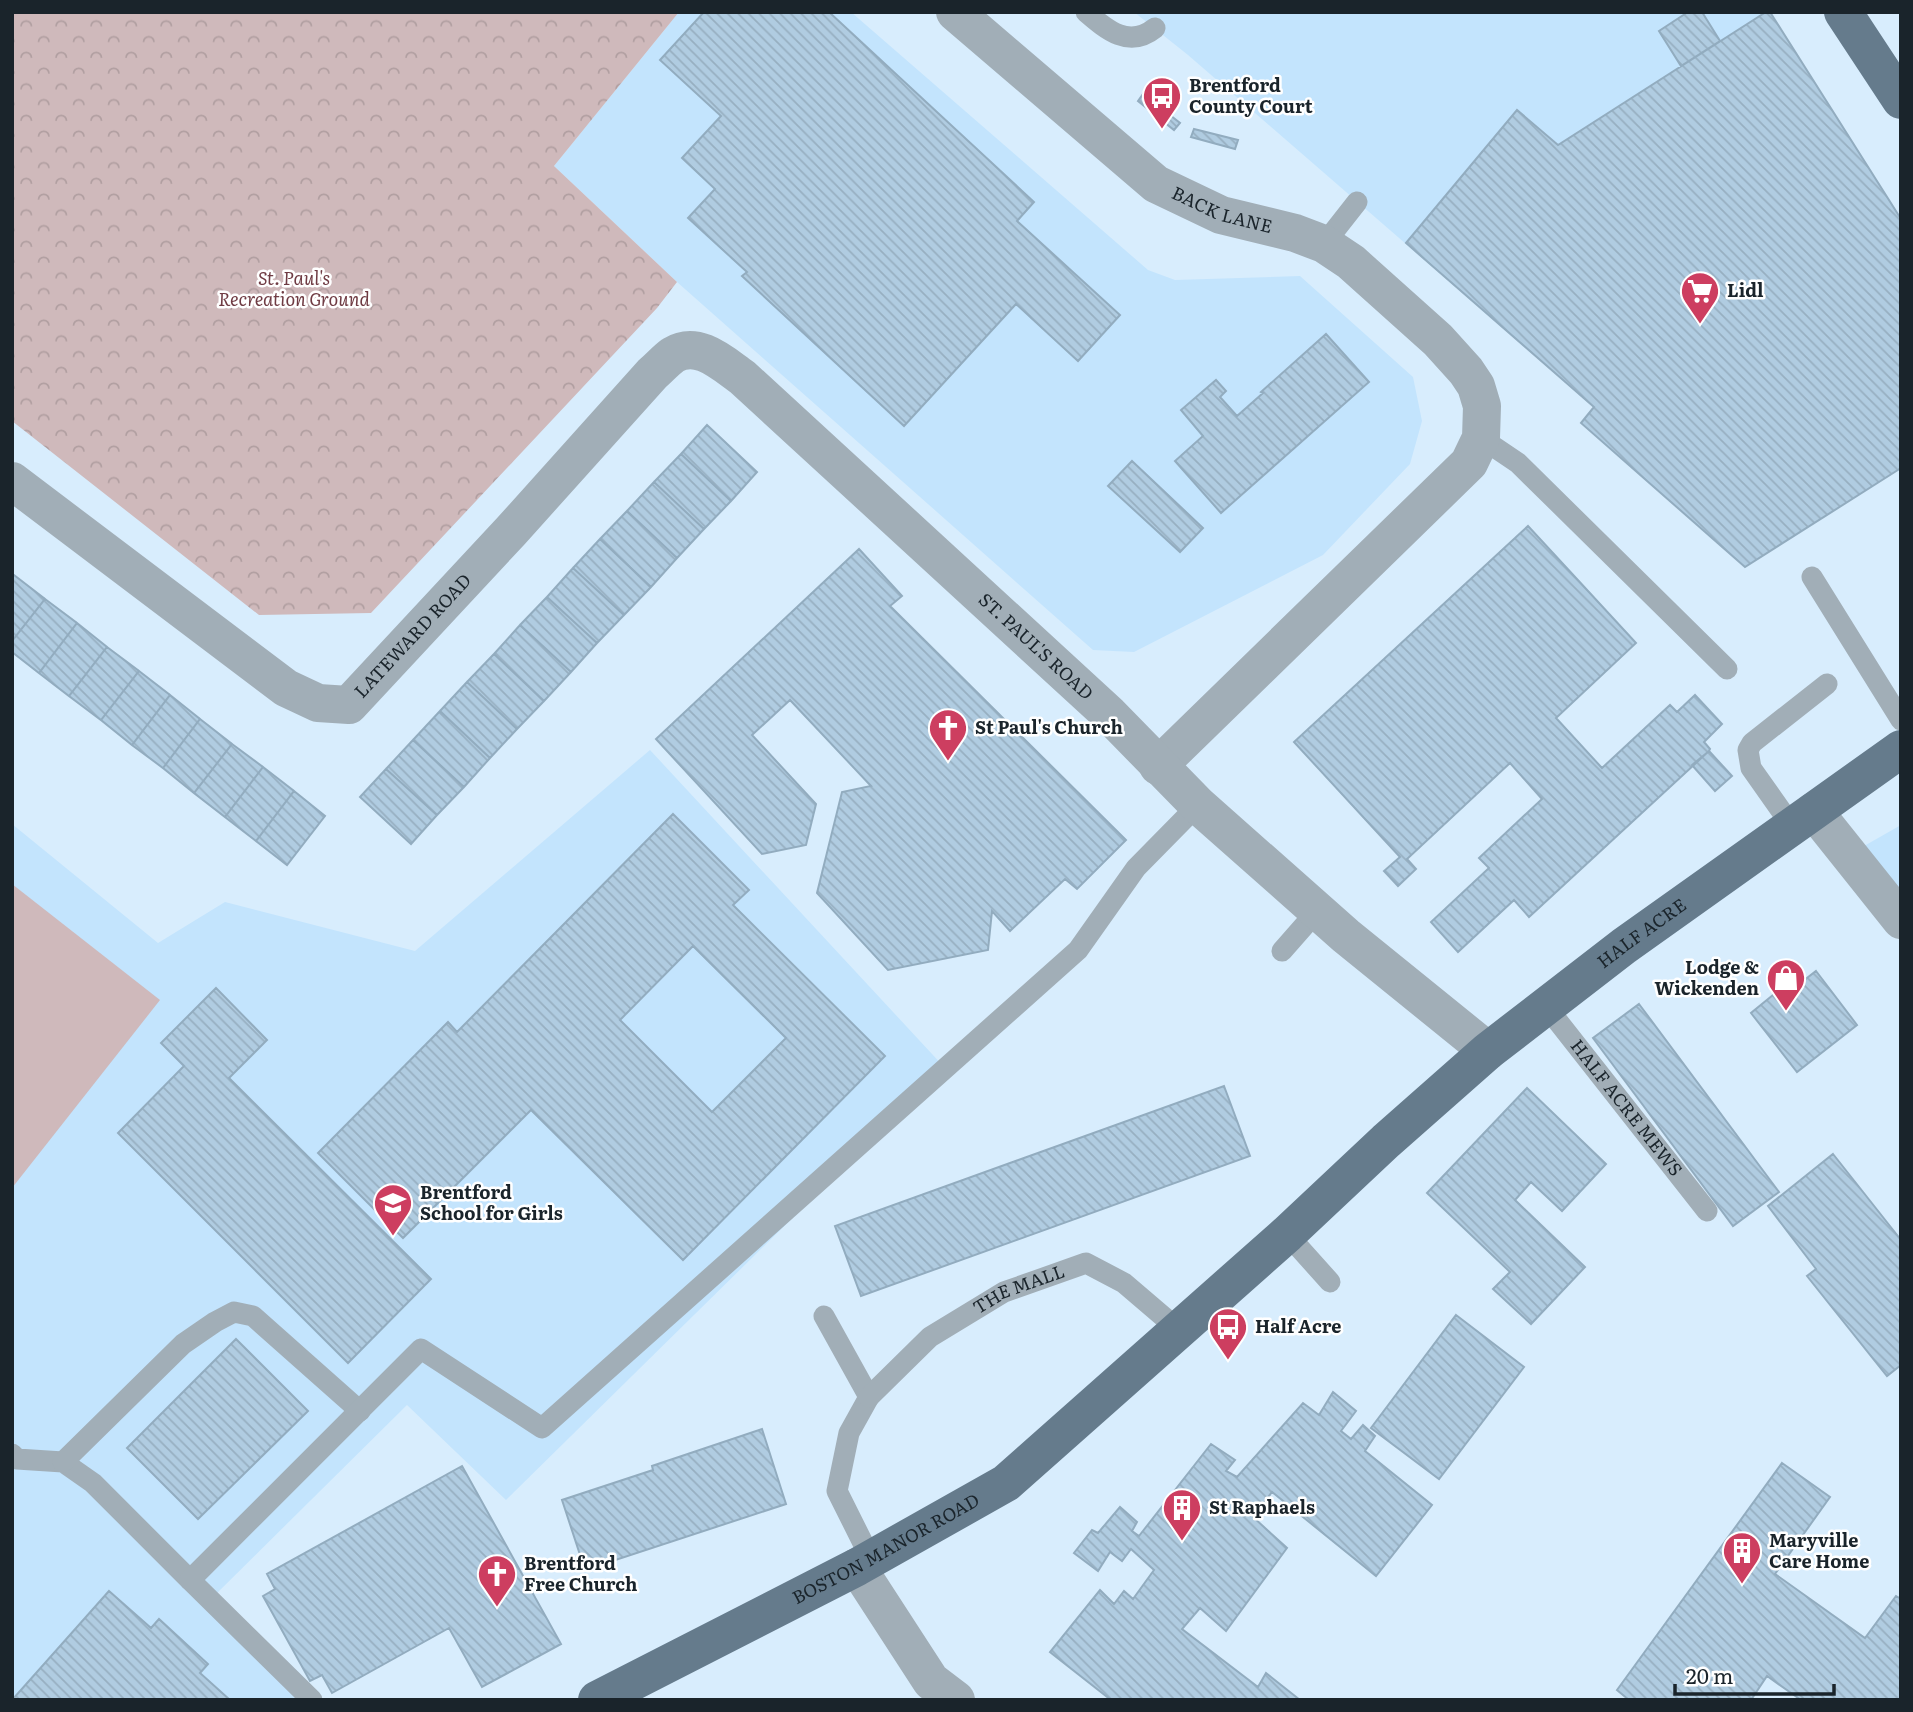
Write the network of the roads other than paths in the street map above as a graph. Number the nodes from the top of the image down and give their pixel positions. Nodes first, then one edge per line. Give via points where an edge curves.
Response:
1 (955, 12) edge
2 (1086, 12) edge
3 (1843, 12) edge
4 (1154, 28) dead end
5 (1899, 92) edge
6 (1357, 202) dead end
7 (1324, 244) junction
8 (742, 377) joint
9 (1481, 422) junction
10 (12, 481) edge
11 (1812, 577) dead end
12 (1727, 669) dead end
13 (1827, 684) dead end
14 (1901, 720) edge
15 (1901, 748) edge
16 (1158, 766) junction
17 (1198, 805) junction
18 (1803, 819) junction
19 (1318, 910) junction
20 (1901, 920) edge
21 (1282, 951) dead end
22 (1545, 1005) junction
23 (1488, 1051) junction
24 (1707, 1211) dead end
25 (1287, 1234) junction
26 (1330, 1282) dead end
27 (824, 1316) dead end
28 (1179, 1330) junction
29 (1146, 1359) joint
30 (869, 1397) junction
31 (360, 1410) junction
32 (12, 1454) edge
33 (63, 1462) junction
34 (864, 1563) junction
35 (190, 1580) junction
36 (312, 1700) edge
37 (597, 1700) edge
38 (956, 1700) edge

1 - 7 street, BACK LANE via 1156,184 1221,215
2 - 4 lane via 1122,35 1135,38
3 - 5 main road
6 - 7 lane
7 - 9 street, BACK LANE via 1351,261 1466,371 1476,386
8 - 10 street, LATEWARD ROAD via 710,355 692,349 674,355 349,705 318,703 286,688
8 - 16 street, ST. PAUL'S ROAD via 1109,714
9 - 12 lane
9 - 16 street via 1469,464
11 - 14 lane
13 - 18 lane via 1748,750 1751,768
15 - 18 main road, HALF ACRE
16 - 17 street, ST. PAUL'S ROAD
17 - 19 street, ST. PAUL'S ROAD
17 - 31 lane via 1136,868 1078,950 542,1428 421,1349
18 - 20 street
18 - 22 main road, HALF ACRE
19 - 21 lane
19 - 23 street, ST. PAUL'S ROAD
22 - 23 main road, HALF ACRE
22 - 24 lane, HALF ACRE MEWS
23 - 25 main road, HALF ACRE
25 - 26 lane
25 - 28 main road, HALF ACRE
27 - 30 lane
28 - 29 main road, HALF ACRE
28 - 30 lane, THE MALL via 1124,1283 1086,1263 1004,1292 940,1330
29 - 34 main road, BOSTON MANOR ROAD via 1006,1483
30 - 34 lane, THE MALL via 849,1433 837,1491
31 - 33 lane via 253,1316 234,1312 183,1344
31 - 35 lane
32 - 33 lane via 17,1459
33 - 35 lane via 93,1483
34 - 37 main road, BOSTON MANOR ROAD
34 - 38 street via 931,1681
35 - 36 lane

